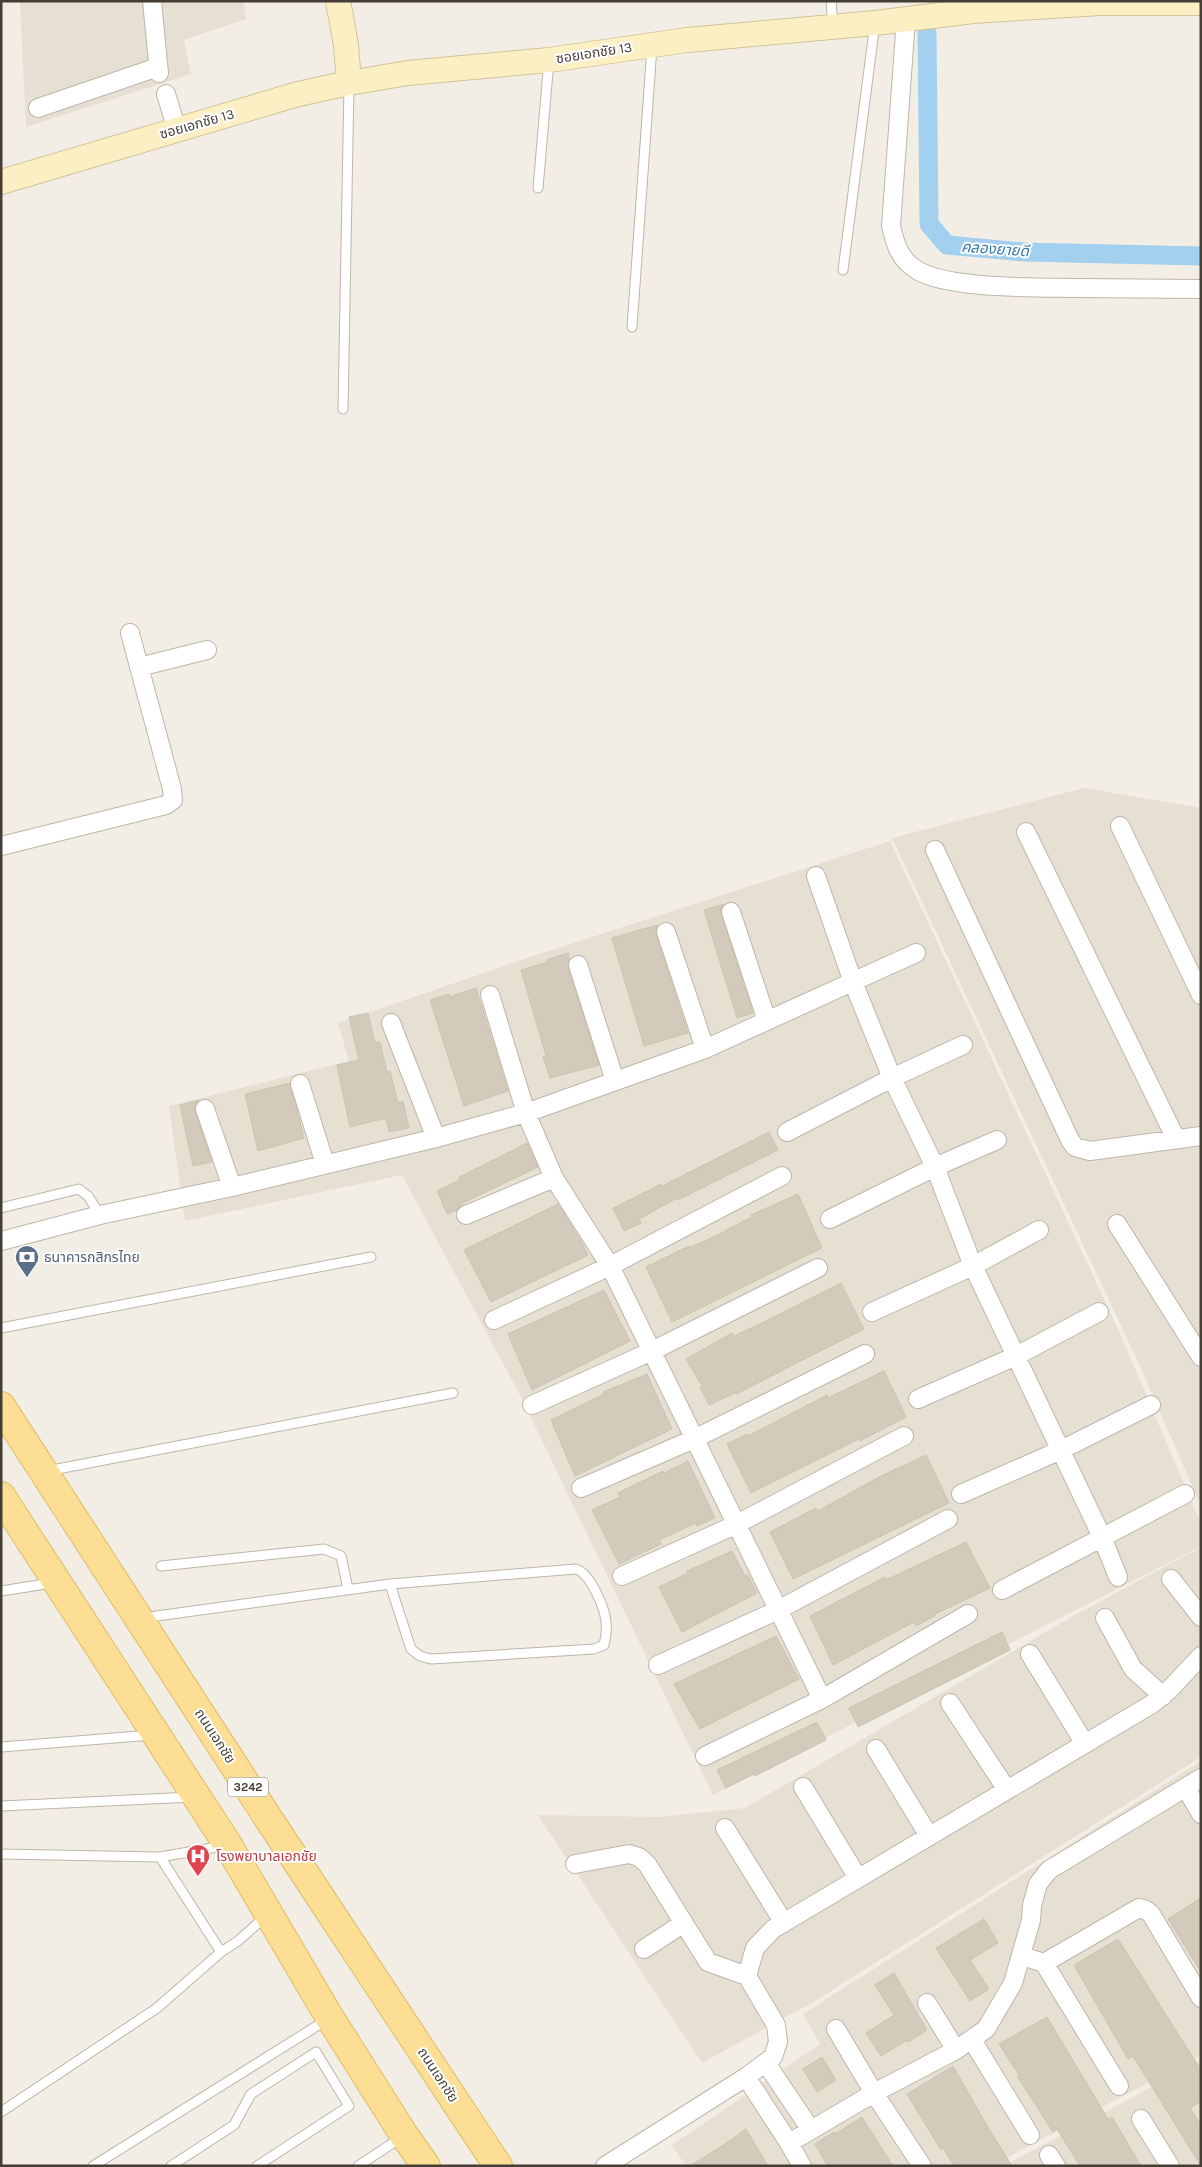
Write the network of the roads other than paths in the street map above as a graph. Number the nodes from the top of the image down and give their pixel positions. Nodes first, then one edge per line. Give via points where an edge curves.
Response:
1 (152, 1) edge
2 (338, 1) edge
3 (831, 1) edge
4 (1201, 3) edge
5 (906, 19) junction
6 (875, 23) junction
7 (833, 27) junction
8 (652, 44) junction
9 (549, 60) junction
10 (349, 83) junction
11 (166, 94) dead end
12 (38, 108) dead end
13 (177, 130) junction
14 (1, 182) edge
15 (538, 188) dead end
16 (843, 270) dead end
17 (1201, 289) edge
18 (632, 327) dead end
19 (343, 409) dead end
20 (130, 633) dead end
21 (207, 650) dead end
22 (139, 667) junction
23 (1120, 826) dead end
24 (1026, 832) dead end
25 (1, 846) edge
26 (935, 850) dead end
27 (816, 876) dead end
28 (731, 912) dead end
29 (666, 932) dead end
30 (916, 953) dead end
31 (578, 965) dead end
32 (852, 982) junction
33 (490, 994) dead end
34 (1201, 995) edge
35 (767, 1022) junction
36 (391, 1023) dead end
37 (963, 1045) dead end
38 (706, 1049) junction
39 (892, 1078) junction
40 (615, 1081) junction
41 (300, 1084) dead end
42 (205, 1109) dead end
43 (526, 1113) junction
44 (786, 1132) dead end
45 (1201, 1136) edge
46 (436, 1138) junction
47 (1176, 1139) junction
48 (997, 1140) dead end
49 (325, 1164) junction
50 (935, 1167) junction
51 (782, 1176) dead end
52 (554, 1178) junction
53 (232, 1187) junction
54 (1, 1208) edge
55 (466, 1214) dead end
56 (100, 1216) junction
57 (830, 1220) dead end
58 (1116, 1224) dead end
59 (1039, 1230) dead end
60 (1, 1241) edge
61 (371, 1258) dead end
62 (610, 1266) junction
63 (973, 1266) junction
64 (818, 1268) dead end
65 (872, 1312) dead end
66 (1099, 1312) dead end
67 (494, 1320) dead end
68 (1, 1328) edge
69 (652, 1351) junction
70 (865, 1354) dead end
71 (1016, 1356) junction
72 (1201, 1357) edge
73 (453, 1393) dead end
74 (918, 1399) dead end
75 (532, 1405) dead end
76 (1151, 1405) dead end
77 (1, 1406) edge
78 (904, 1436) dead end
79 (694, 1439) junction
80 (1060, 1450) junction
81 (44, 1472) junction
82 (581, 1488) dead end
83 (961, 1494) dead end
84 (1185, 1494) dead end
85 (1, 1496) edge
86 (948, 1519) dead end
87 (735, 1524) junction
88 (1102, 1537) junction
89 (161, 1566) dead end
90 (622, 1576) dead end
91 (1118, 1577) dead end
92 (1171, 1579) dead end
93 (58, 1583) junction
94 (390, 1584) junction
95 (348, 1589) junction
96 (1002, 1590) dead end
97 (1, 1591) edge
98 (778, 1610) junction
99 (968, 1614) dead end
100 (1201, 1617) edge
101 (139, 1618) junction
102 (1105, 1618) dead end
103 (1030, 1654) dead end
104 (1201, 1656) edge
105 (658, 1665) dead end
106 (1163, 1696) junction
107 (822, 1698) junction
108 (950, 1702) dead end
109 (158, 1735) junction
110 (1085, 1744) junction
111 (1, 1746) edge
112 (876, 1749) dead end
113 (705, 1756) dead end
114 (1201, 1778) edge
115 (803, 1787) dead end
116 (1186, 1788) junction
117 (1007, 1790) junction
118 (196, 1797) junction
119 (1, 1806) edge
120 (1201, 1814) edge
121 (725, 1828) dead end
122 (930, 1836) junction
123 (228, 1845) junction
124 (1, 1854) edge
125 (160, 1857) junction
126 (575, 1864) dead end
127 (858, 1878) junction
128 (269, 1913) junction
129 (684, 1923) junction
130 (784, 1923) junction
131 (644, 1949) dead end
132 (221, 1952) junction
133 (1022, 1956) junction
134 (1044, 1963) junction
135 (747, 1976) junction
136 (1201, 1998) edge
137 (927, 2003) dead end
138 (330, 2018) junction
139 (836, 2028) dead end
140 (972, 2040) junction
141 (956, 2050) junction
142 (766, 2063) junction
143 (746, 2077) junction
144 (1120, 2086) dead end
145 (874, 2092) junction
146 (1, 2112) edge
147 (1141, 2119) dead end
148 (811, 2130) junction
149 (404, 2135) junction
150 (1030, 2135) dead end
151 (789, 2142) junction
152 (93, 2166) edge
153 (171, 2166) edge
154 (257, 2166) edge
155 (358, 2166) edge
156 (426, 2166) edge
157 (498, 2166) edge
158 (605, 2166) edge
159 (802, 2166) edge
160 (922, 2166) edge
161 (1170, 2166) edge

1 - 12 street via 159,70
2 - 10 street
3 - 7 lane
4 - 5 street, ซอยเอกชัย 13 via 1100,3
5 - 6 street, ซอยเอกชัย 13
5 - 17 street via 891,226 899,252 906,261 915,269 950,281 1005,287
6 - 7 street, ซอยเอกชัย 13
6 - 16 lane
7 - 8 street, ซอยเอกชัย 13
8 - 9 street, ซอยเอกชัย 13
8 - 18 lane
9 - 10 street, ซอยเอกชัย 13 via 408,73
9 - 15 lane
10 - 13 street, ซอยเอกชัย 13 via 298,94
10 - 19 lane
11 - 13 street
13 - 14 street, ซอยเอกชัย 13
20 - 22 street
21 - 22 street
22 - 25 street via 172,789 172,800 166,805
23 - 34 street
24 - 47 street
26 - 47 street via 1075,1147 1090,1150
27 - 32 street
28 - 35 street
29 - 38 street
30 - 32 street
31 - 40 street
32 - 35 street
32 - 39 street
33 - 43 street
35 - 38 street
36 - 46 street
37 - 39 street
38 - 40 street
39 - 44 street
39 - 50 street
40 - 43 street
41 - 49 street
42 - 53 street
43 - 46 street
43 - 52 street
45 - 47 street
46 - 49 street
48 - 50 street
49 - 53 street
50 - 57 street
50 - 63 street
51 - 62 street
52 - 55 street
52 - 62 street
53 - 56 street
54 - 56 lane via 79,1189 88,1196
56 - 60 street
58 - 72 street
59 - 63 street
61 - 68 lane
62 - 67 street
62 - 69 street
63 - 65 street
63 - 71 street
64 - 69 street
66 - 71 street
69 - 75 street
69 - 79 street
70 - 79 street
71 - 74 street
71 - 80 street
73 - 81 lane
76 - 80 street
77 - 81 main road, ถนนเอกชัย / 3242
78 - 87 street
79 - 82 street
79 - 87 street
80 - 83 street
80 - 88 street
81 - 101 main road, ถนนเอกชัย / 3242
84 - 88 street
85 - 93 main road
86 - 98 street
87 - 90 street
87 - 98 street
88 - 91 street
88 - 96 street
89 - 95 lane via 324,1549 341,1556
92 - 100 street
93 - 97 lane
93 - 109 main road
94 - 94 lane via 411,1649 431,1659 594,1649 604,1645 607,1636 606,1620 592,1584 582,1571 576,1569
94 - 95 lane
95 - 101 lane
98 - 105 street
98 - 107 street
99 - 107 street
101 - 157 main road, ถนนเอกชัย / 3242
102 - 106 street via 1133,1669
103 - 110 street
104 - 106 street
106 - 110 street
107 - 113 street
108 - 117 street
109 - 111 lane
109 - 118 main road
110 - 117 street
112 - 122 street
114 - 116 street
115 - 127 street
116 - 120 street
116 - 133 street via 1049,1870 1038,1884
117 - 122 street
118 - 119 lane
118 - 123 main road
121 - 130 street
122 - 127 street
123 - 125 lane
123 - 128 main road
124 - 125 lane
125 - 132 lane
126 - 129 street via 629,1854 639,1857 647,1864
127 - 130 street
128 - 132 lane
128 - 138 main road
129 - 131 street
129 - 135 street via 708,1962
130 - 135 street via 773,1929 755,1948
132 - 146 lane via 157,2008
133 - 134 street
133 - 140 street via 1003,2001 986,2029
134 - 136 street via 1139,1908 1151,1914
134 - 144 street
135 - 142 street via 776,2025 778,2042 773,2058
137 - 141 street
138 - 149 main road
138 - 152 lane
139 - 145 street
140 - 141 street
140 - 150 street
141 - 145 street
142 - 143 street
142 - 148 street
143 - 151 street
143 - 158 street
145 - 148 street
145 - 160 street
147 - 161 street
148 - 151 street
149 - 155 lane
149 - 156 main road
151 - 159 street
153 - 154 lane via 234,2125 251,2094 316,2052 349,2106

